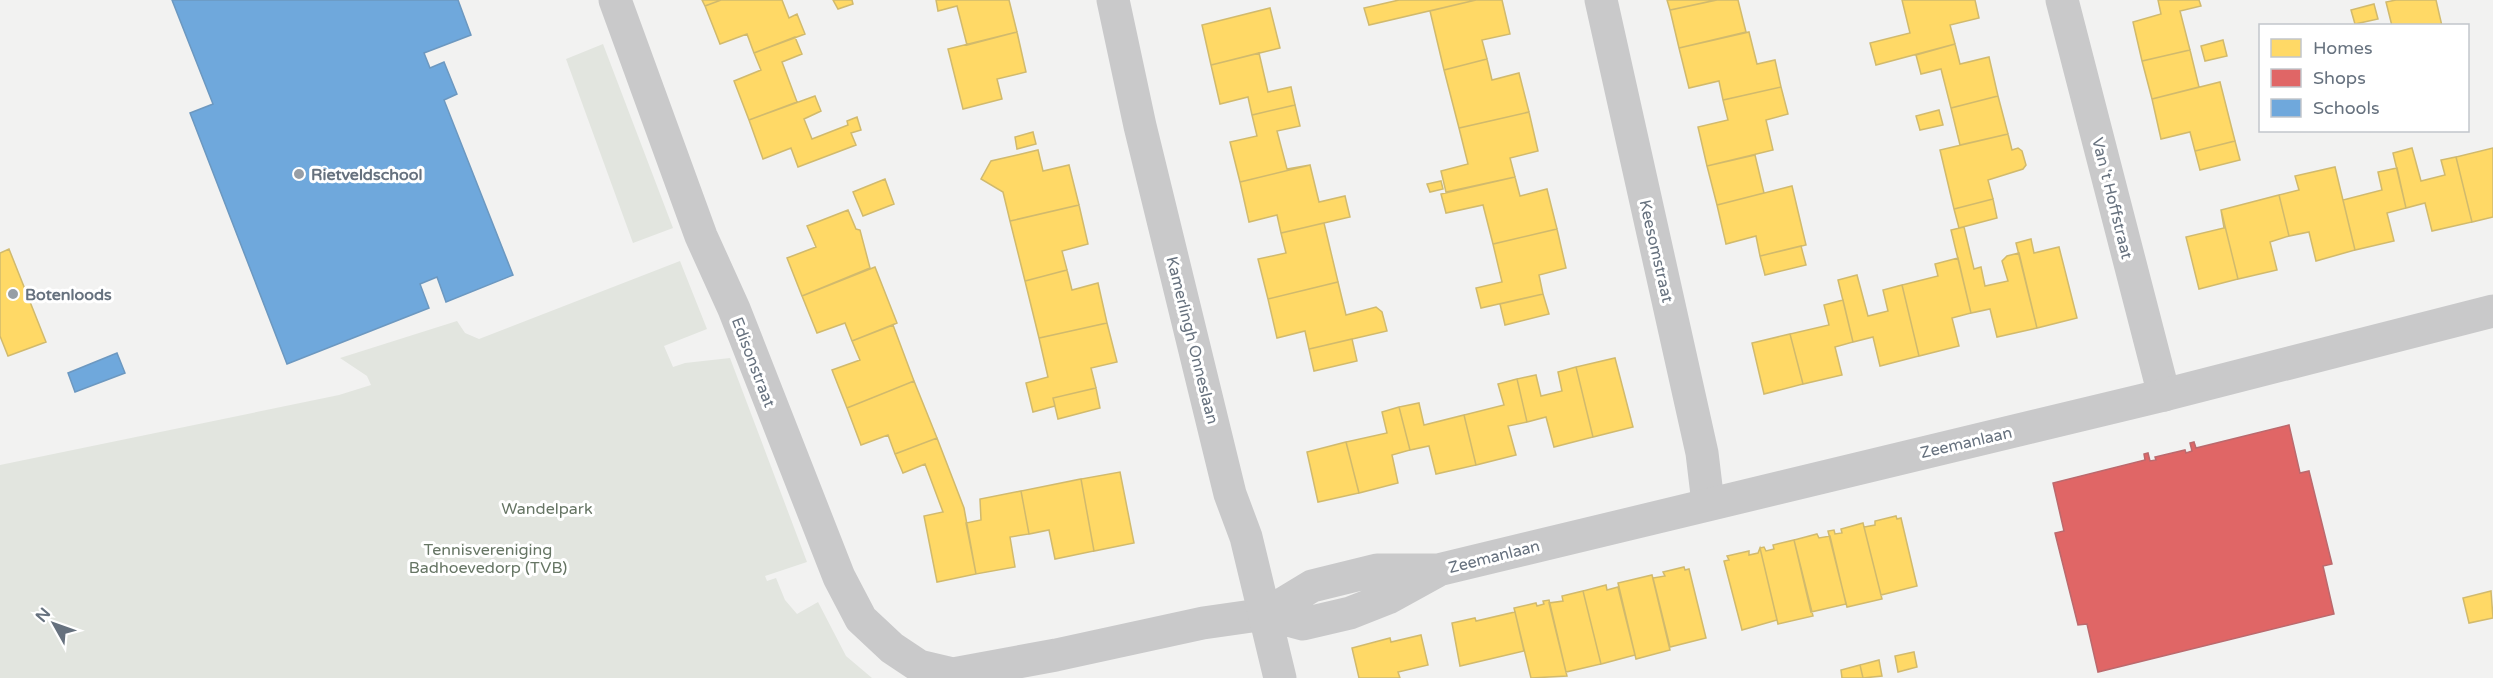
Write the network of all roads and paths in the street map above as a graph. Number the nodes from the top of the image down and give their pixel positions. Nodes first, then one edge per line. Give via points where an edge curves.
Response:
1 (615, 0) edge
2 (1113, 0) edge
3 (1601, 0) edge
4 (2062, 0) edge
5 (2493, 310) edge
6 (2164, 395) junction
7 (1708, 503) junction
8 (1266, 614) junction
9 (953, 674) joint
10 (1280, 678) edge

1 - 9 street, Edisonstraat via 701,236 734,309 839,577 861,620 892,648 919,666
2 - 8 street, Kamerlingh Onneslaan via 1230,494
3 - 7 street, Keesomstraat via 1702,453
4 - 6 street, Van 't Hoffstraat
5 - 6 street, Zeemanlaan
6 - 7 street, Zeemanlaan
7 - 8 street, Zeemanlaan via 1438,570 1388,598 1350,613 1303,624
8 - 9 street, Zeemanlaan via 1186,626
8 - 10 street, Kamerlingh Onneslaan

